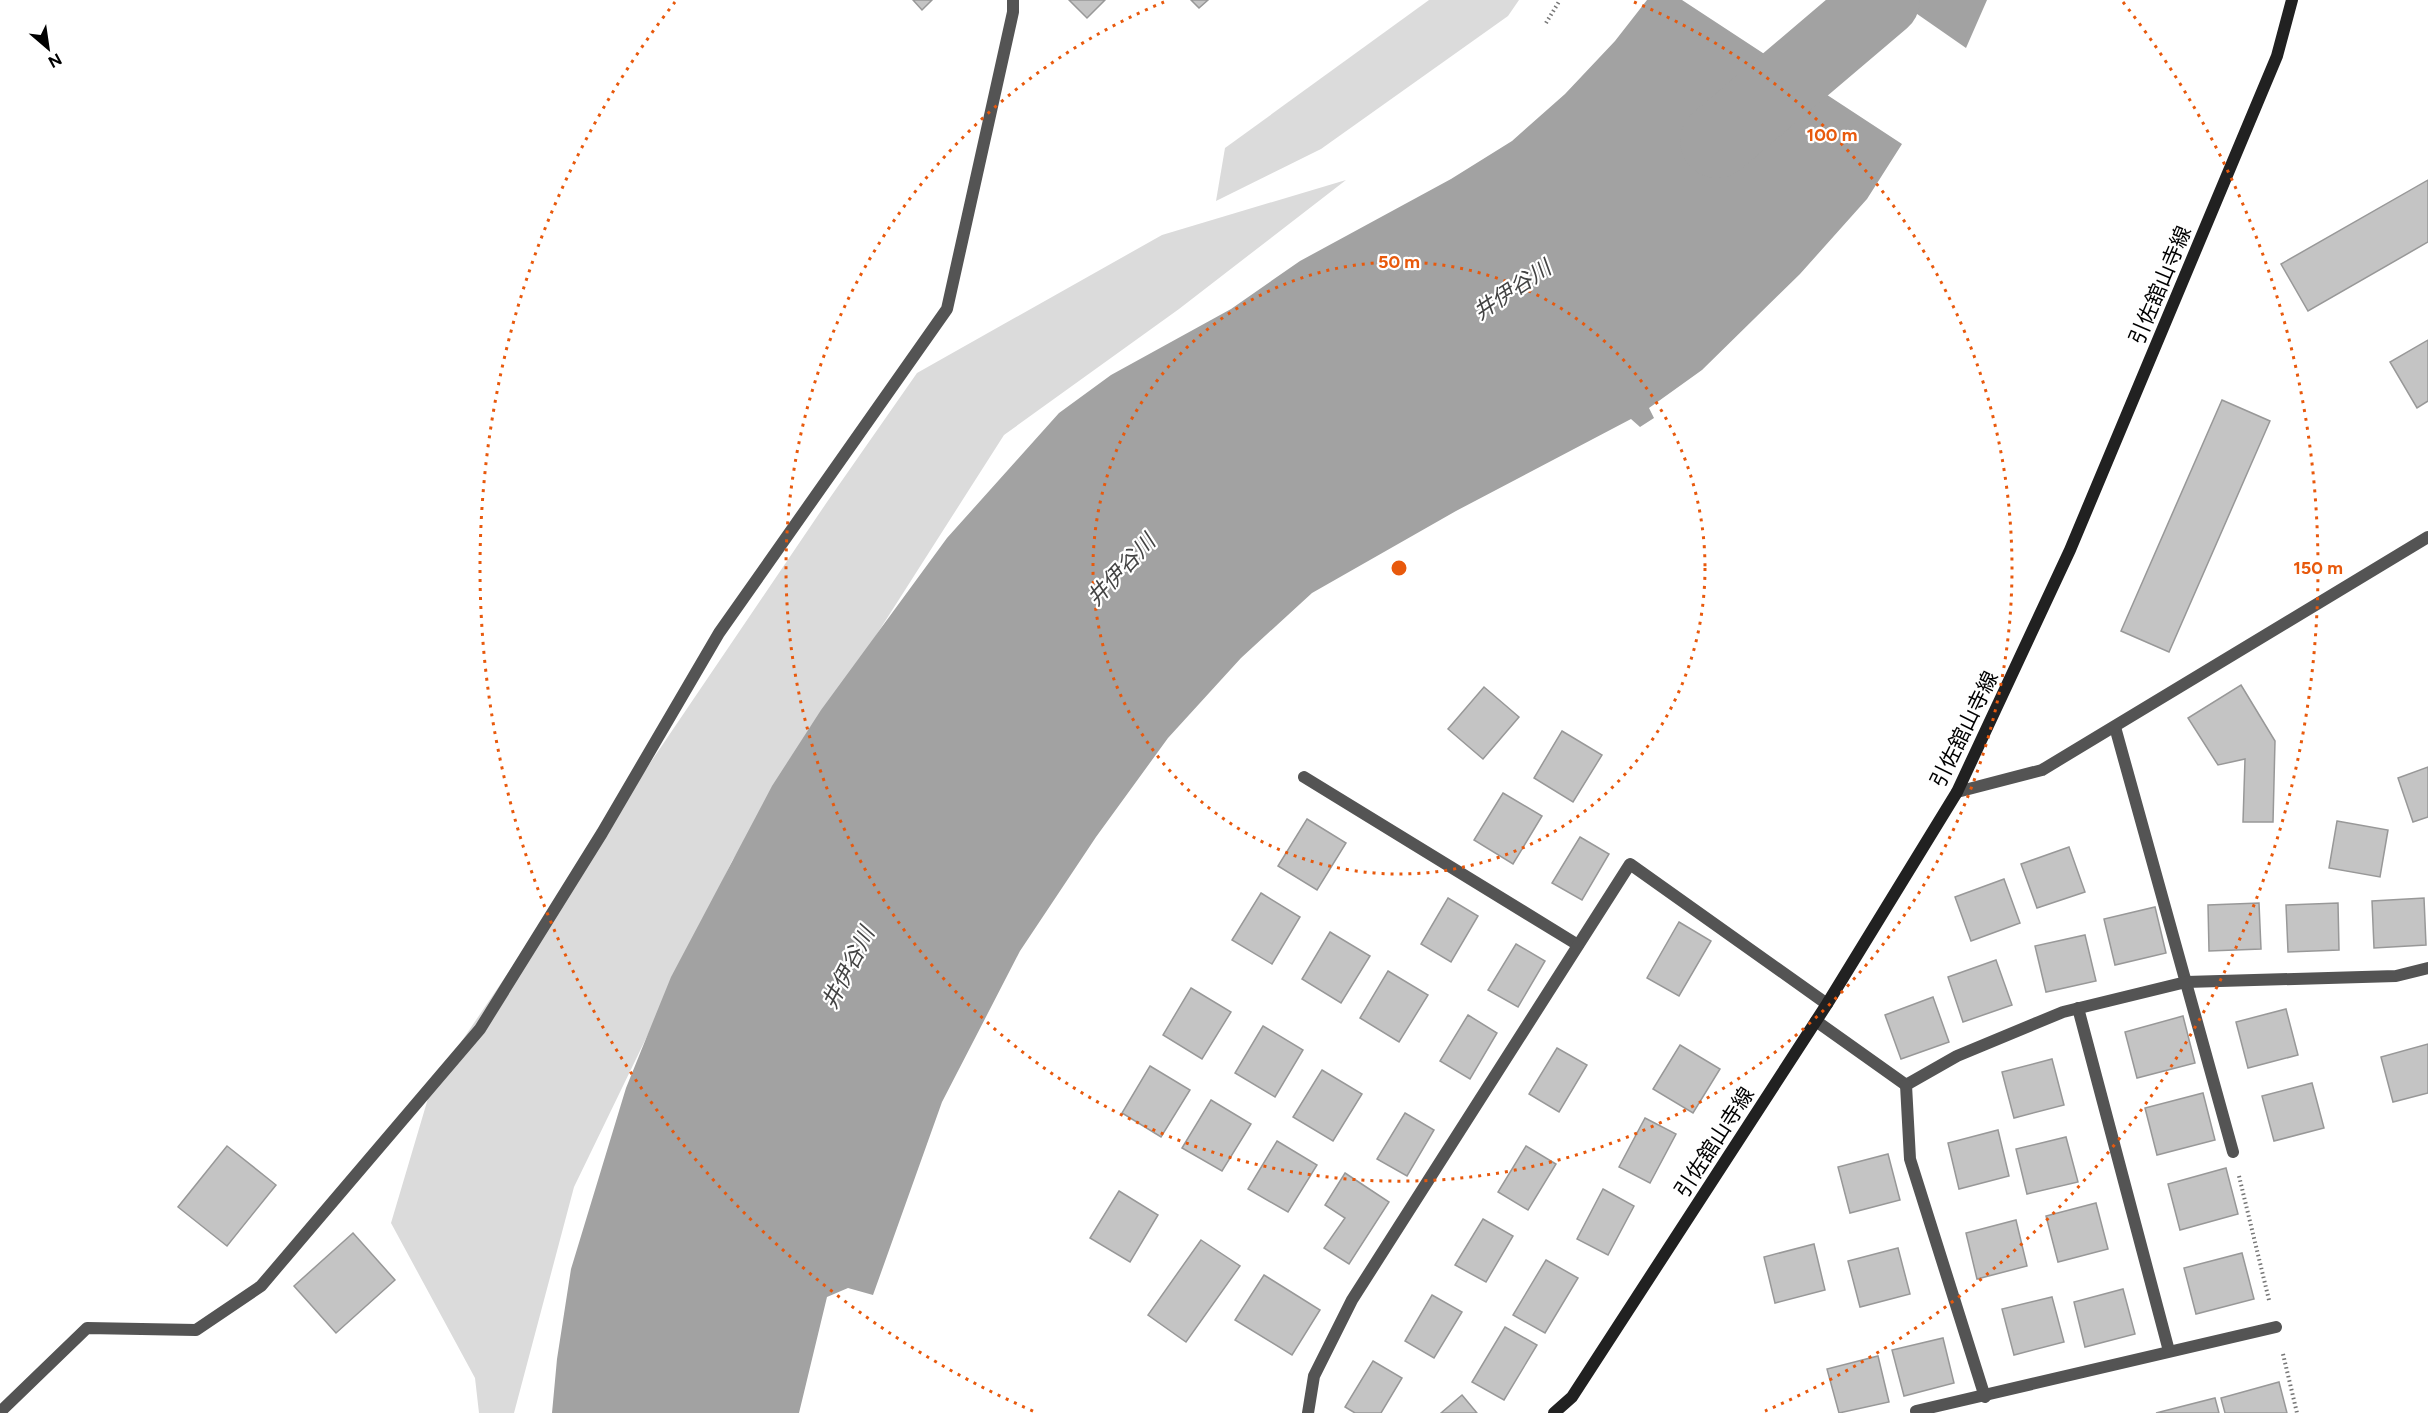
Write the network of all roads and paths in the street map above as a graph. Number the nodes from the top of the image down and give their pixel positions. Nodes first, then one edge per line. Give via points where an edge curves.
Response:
1 (1013, 0) edge
2 (1560, 0) edge
3 (2292, 0) edge
4 (1546, 23) dead end
5 (2428, 537) edge
6 (2115, 727) junction
7 (1304, 777) dead end
8 (1957, 792) junction
9 (1578, 945) junction
10 (2428, 968) edge
11 (2186, 982) junction
12 (1827, 1004) junction
13 (2078, 1008) junction
14 (1816, 1021) junction
15 (1905, 1085) junction
16 (2233, 1152) joint
17 (2276, 1327) junction
18 (2169, 1352) junction
19 (1984, 1397) junction
20 (0, 1412) edge
21 (1916, 1412) dead end
22 (1308, 1413) edge
23 (1554, 1413) edge
24 (2298, 1413) edge

1 - 20 street via 946,309 719,633 480,1029 261,1286 196,1330 87,1328
2 - 4 path
3 - 8 main road, 引佐舘山寺線 via 2277,56 2070,550
5 - 6 street
6 - 8 street via 2042,770
6 - 11 street
7 - 9 street
8 - 12 main road, 引佐舘山寺線
9 - 12 street via 1630,864
9 - 22 street via 1352,1300 1314,1376
10 - 11 street via 2396,976
11 - 13 street
11 - 16 street
12 - 14 main road, 引佐舘山寺線
13 - 15 street via 1957,1056
13 - 18 street
14 - 15 street
14 - 23 main road, 引佐舘山寺線 via 1572,1397
15 - 19 street via 1910,1159
16 - 17 path
17 - 18 street
17 - 24 path
18 - 19 street
19 - 21 street

